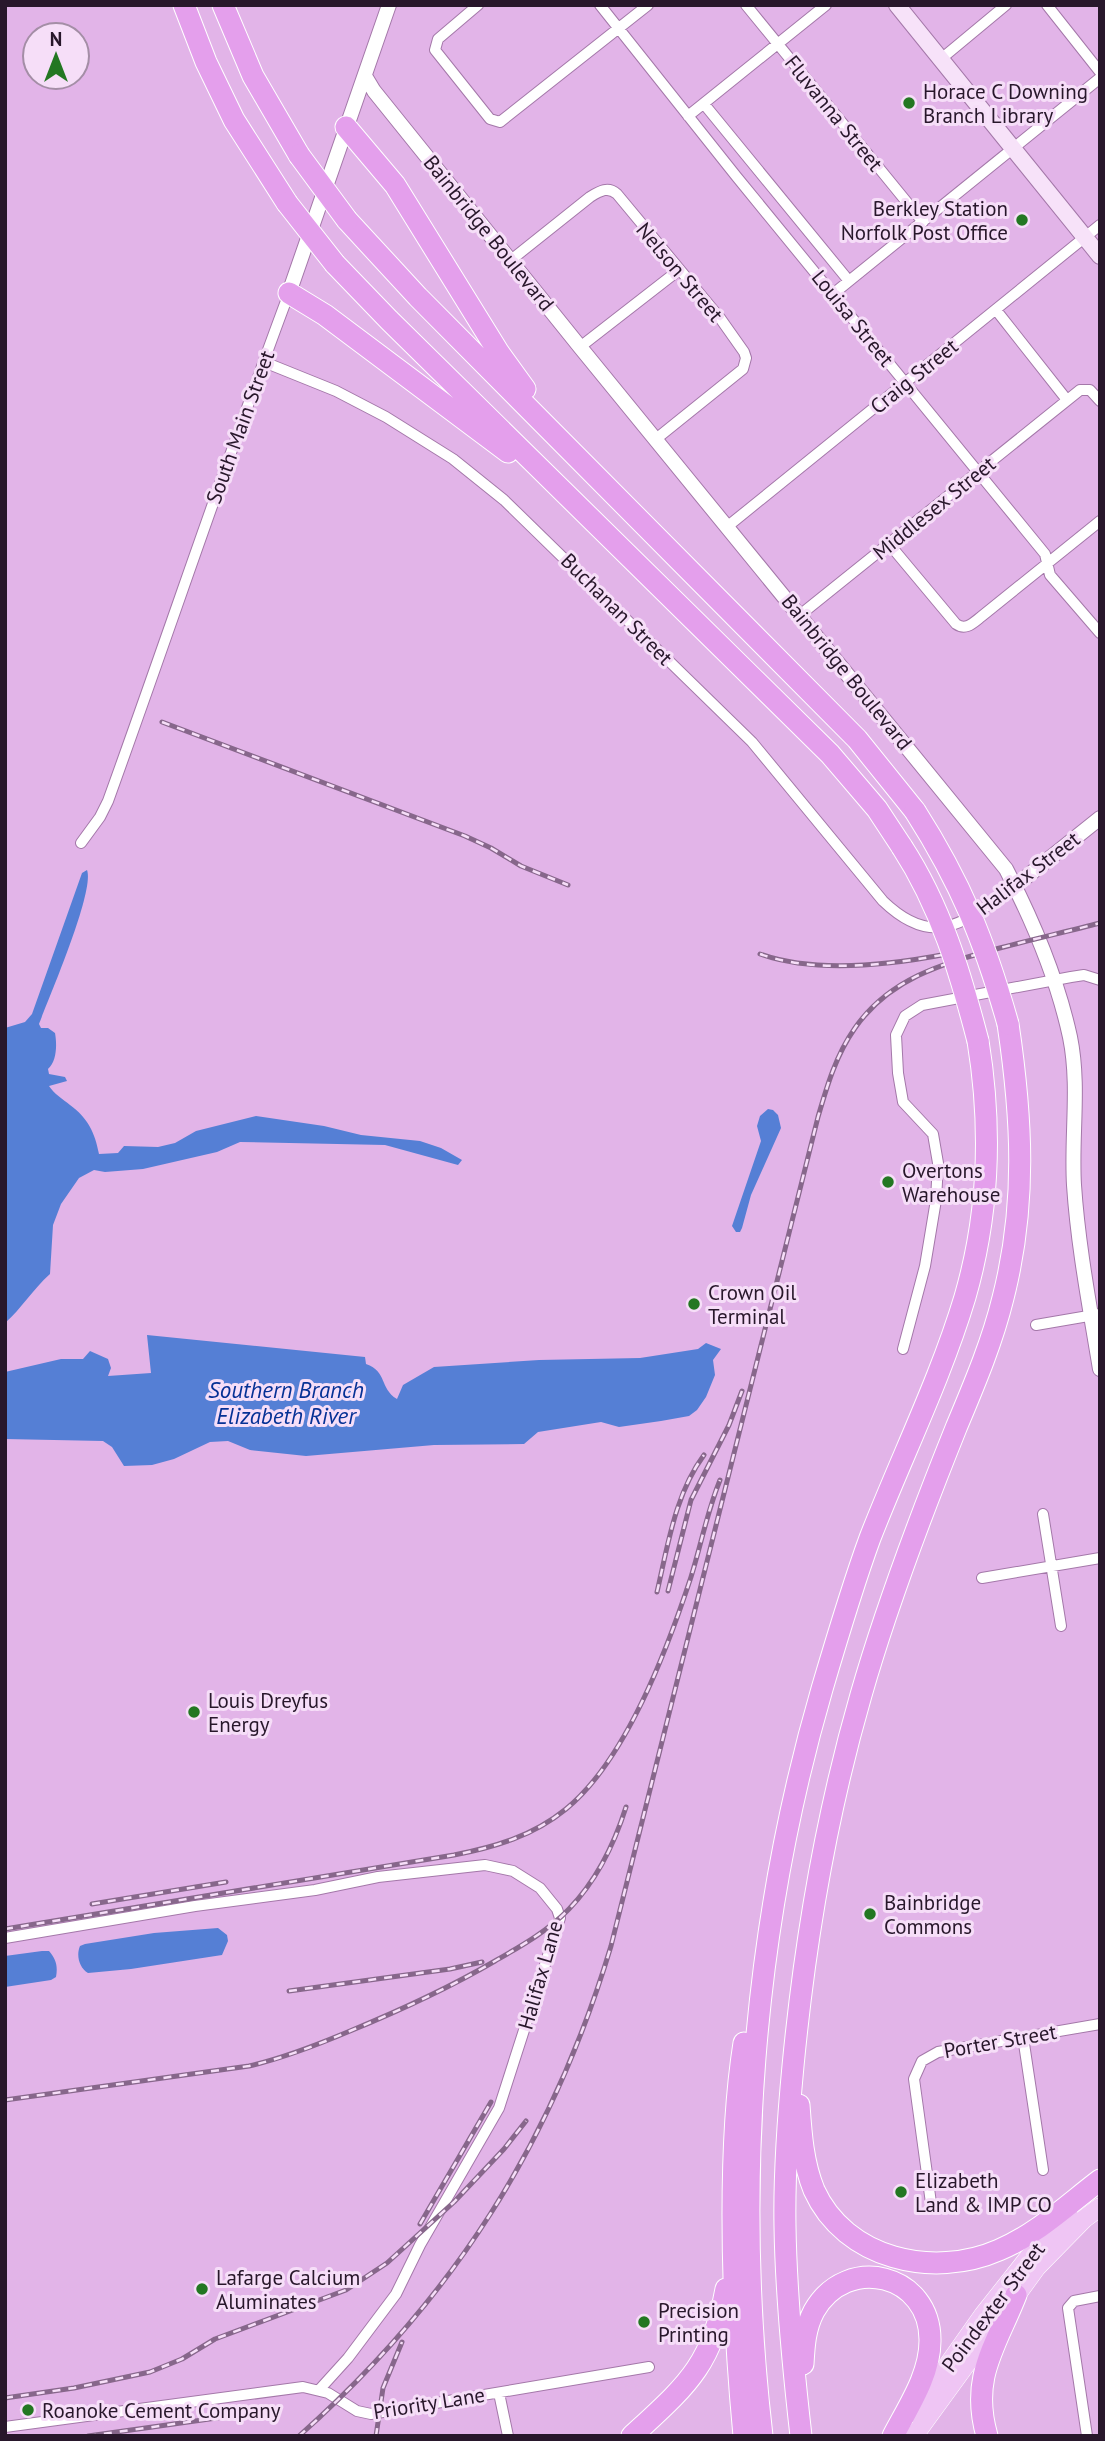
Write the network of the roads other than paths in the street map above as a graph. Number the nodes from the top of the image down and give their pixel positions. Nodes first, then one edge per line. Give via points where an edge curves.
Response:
1 (184, 5) edge
2 (223, 5) edge
3 (389, 5) edge
4 (478, 5) edge
5 (600, 5) edge
6 (648, 5) edge
7 (746, 5) edge
8 (826, 5) edge
9 (897, 5) edge
10 (1006, 5) edge
11 (1047, 5) edge
12 (618, 29) junction
13 (778, 44) junction
14 (941, 59) junction
15 (1100, 72) edge
16 (365, 76) junction
17 (1100, 78) edge
18 (704, 104) junction
19 (688, 116) junction
20 (346, 127) junction
21 (1013, 148) junction
22 (778, 197) junction
23 (763, 208) junction
24 (923, 222) junction
25 (1100, 225) edge
26 (1084, 237) junction
27 (1100, 256) edge
28 (511, 260) junction
29 (679, 270) junction
30 (849, 281) junction
31 (289, 293) junction
32 (833, 293) junction
33 (996, 310) junction
34 (580, 347) junction
35 (264, 362) junction
36 (906, 383) junction
37 (1067, 400) junction
38 (1100, 401) edge
39 (656, 439) junction
40 (585, 465) junction
41 (978, 471) junction
42 (1100, 521) edge
43 (728, 526) junction
44 (890, 545) junction
45 (628, 554) junction
46 (1048, 563) junction
47 (800, 615) junction
48 (1100, 633) edge
49 (1100, 818) edge
50 (81, 844) dead end
51 (1015, 886) junction
52 (914, 924) joint
53 (1100, 980) edge
54 (1055, 981) junction
55 (1095, 1315) edge
56 (1036, 1325) dead end
57 (904, 1349) dead end
58 (1100, 1369) edge
59 (1043, 1514) dead end
60 (1100, 1558) edge
61 (1052, 1566) junction
62 (982, 1578) dead end
63 (1061, 1626) dead end
64 (776, 1886) junction
65 (5, 1938) edge
66 (798, 2017) junction
67 (1100, 2024) edge
68 (1023, 2037) junction
69 (1043, 2170) dead end
70 (1100, 2180) edge
71 (1100, 2189) edge
72 (733, 2193) junction
73 (931, 2203) dead end
74 (1100, 2207) edge
75 (1100, 2220) edge
76 (1016, 2295) junction
77 (1100, 2296) edge
78 (649, 2367) dead end
79 (319, 2390) junction
80 (499, 2393) junction
81 (5, 2427) edge
82 (632, 2434) edge
83 (508, 2436) edge
84 (744, 2436) edge
85 (762, 2436) edge
86 (802, 2436) edge
87 (895, 2436) edge
88 (914, 2436) edge
89 (987, 2436) edge
90 (1087, 2436) edge

1 - 45 highway, bridge via 234,120 287,203 335,264
2 - 40 highway, bridge via 253,76 299,155 347,220
3 - 16 street, South Main Street
4 - 12 street via 438,39 437,54 495,122 506,120
5 - 12 street, Louisa Street
6 - 12 street
7 - 13 street, Fluvanna Street
8 - 13 street
9 - 14 main road
10 - 14 street
11 - 15 street
12 - 19 street, Louisa Street
13 - 18 street
13 - 24 street, Fluvanna Street
14 - 21 main road
16 - 20 street, South Main Street
16 - 28 street, Bainbridge Boulevard
17 - 21 street
18 - 19 street
18 - 22 street, Louisa Street
19 - 23 street, Louisa Street
20 - 31 street, South Main Street
20 - 40 highway via 395,186 513,374
21 - 24 street
21 - 26 main road
22 - 23 street
22 - 30 street, Louisa Street
23 - 32 street, Louisa Street
24 - 30 street
25 - 26 street, Craig Street
26 - 27 main road
26 - 33 street, Craig Street
28 - 29 street, Nelson Street via 601,190 614,191
28 - 34 street, Bainbridge Boulevard
29 - 34 street
29 - 39 street, Nelson Street via 746,358 743,369
30 - 32 street
31 - 35 street, South Main Street
31 - 45 highway via 498,444
32 - 36 street, Louisa Street
33 - 36 street, Craig Street
33 - 37 street
34 - 39 street, Bainbridge Boulevard
35 - 50 street, South Main Street via 108,801
35 - 52 street, Buchanan Street via 386,417 487,485 752,742 883,901
36 - 41 street, Louisa Street
36 - 43 street, Craig Street
37 - 38 street via 1085,389
37 - 41 street, Middlesex Street
39 - 43 street, Bainbridge Boulevard
40 - 66 highway, bridge via 857,739 915,811 971,912 1008,1024 1021,1157 1004,1296 898,1580 862,1693 819,1872
41 - 44 street, Middlesex Street
41 - 46 street, Louisa Street
42 - 46 street
43 - 47 street, Bainbridge Boulevard
44 - 46 street via 963,627
44 - 47 street, Middlesex Street
45 - 64 highway, bridge via 830,754 902,847 948,936 978,1041 986,1104 986,1175 977,1245 958,1317 870,1538 835,1642 793,1800
46 - 48 street, Louisa Street via 1050,575
47 - 51 street, Bainbridge Boulevard via 1006,869
49 - 51 street, Halifax Street
51 - 52 street, Halifax Street via 965,921 932,930
51 - 54 street, Bainbridge Boulevard
53 - 54 street via 1084,975
54 - 55 street, Bainbridge Boulevard via 1073,1058 1074,1184
54 - 57 street via 922,1005 905,1016 896,1035 903,1102 933,1134 938,1163 925,1266
55 - 56 street
55 - 58 street, Bainbridge Boulevard
59 - 61 street
60 - 61 street
61 - 62 street
61 - 63 street
64 - 72 highway via 740,2070
64 - 85 highway via 759,2008 750,2135 752,2329
65 - 79 street, Halifax Lane via 378,1877 485,1866 513,1871 550,1899 560,1918 499,2108 396,2294
66 - 70 highway via 799,2105 808,2172 832,2218 869,2248 929,2263 997,2252 1039,2228
66 - 86 highway via 786,2128 785,2225
67 - 68 street, Porter Street
68 - 69 street
68 - 73 street, Porter Street via 938,2052 919,2065 915,2094
71 - 87 main road, Poindexter Street via 1058,2224 1028,2258
72 - 82 highway via 727,2287 716,2332 683,2389
72 - 84 highway
74 - 76 main road, Poindexter Street via 1037,2267
75 - 76 main road
76 - 88 main road, Poindexter Street
76 - 89 highway via 985,2367 981,2404
77 - 90 street via 1070,2304 1068,2318
78 - 80 street, Priority Lane
79 - 80 street, Priority Lane via 371,2414
79 - 81 street, Priority Lane via 282,2389
80 - 83 street
86 - 87 highway via 809,2322 833,2290 864,2277 883,2278 909,2292 929,2326 925,2370

